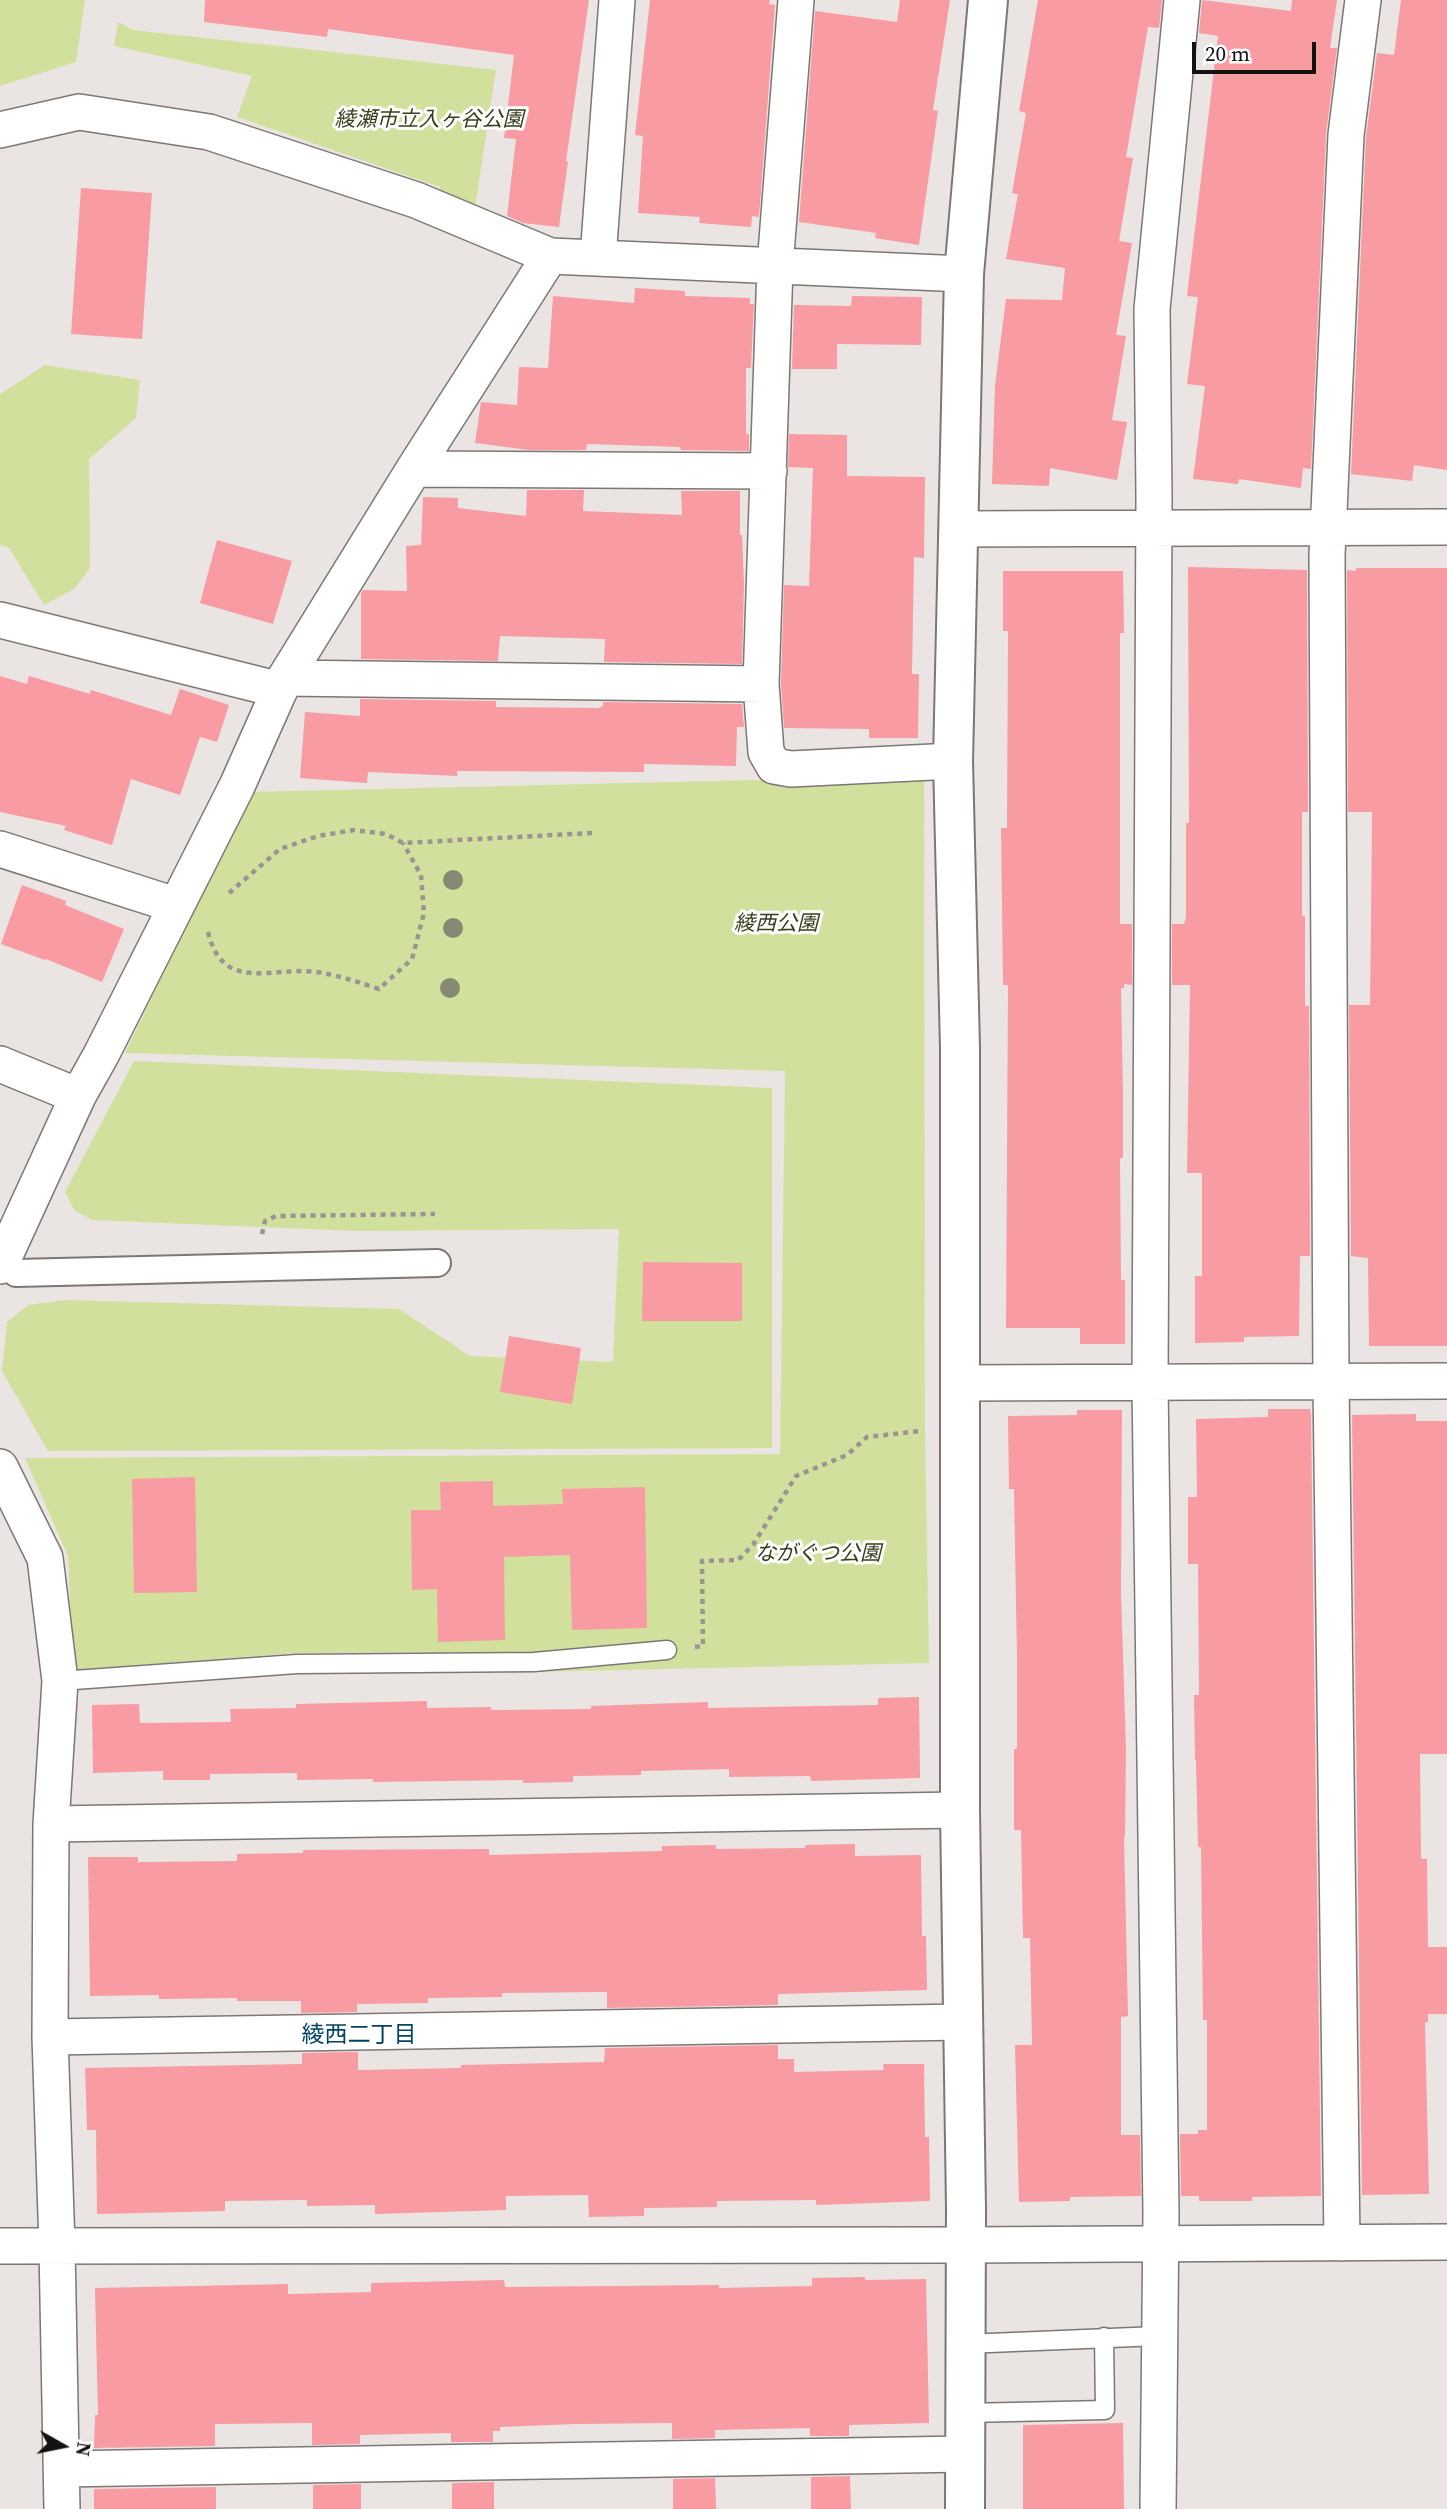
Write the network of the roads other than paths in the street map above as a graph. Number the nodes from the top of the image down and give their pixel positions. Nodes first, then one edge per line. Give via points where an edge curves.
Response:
1 (617, 0) edge
2 (796, 0) edge
3 (988, 0) edge
4 (1182, 0) edge
5 (1363, 0) edge
6 (0, 130) edge
7 (550, 256) junction
8 (598, 258) junction
9 (775, 266) junction
10 (964, 274) junction
11 (414, 469) junction
12 (769, 471) junction
13 (1328, 527) junction
14 (1447, 527) edge
15 (1153, 528) junction
16 (960, 529) junction
17 (0, 620) edge
18 (282, 684) junction
19 (761, 684) junction
20 (953, 761) junction
21 (0, 849) edge
22 (175, 905) junction
23 (0, 1065) edge
24 (78, 1096) junction
25 (437, 1264) dead end
26 (8, 1269) edge
27 (1447, 1381) edge
28 (1332, 1382) junction
29 (959, 1383) junction
30 (1150, 1383) junction
31 (0, 1467) edge
32 (667, 1650) road end
33 (60, 1681) junction
34 (960, 1810) junction
35 (51, 1824) junction
36 (964, 2022) junction
37 (50, 2037) junction
38 (1447, 2242) edge
39 (1342, 2243) junction
40 (1161, 2244) junction
41 (965, 2245) junction
42 (0, 2246) edge
43 (57, 2246) junction
44 (1158, 2336) junction
45 (1104, 2337) junction
46 (965, 2344) junction
47 (966, 2413) junction
48 (965, 2454) junction
49 (62, 2469) junction
50 (62, 2509) edge
51 (965, 2509) edge
52 (1158, 2509) edge

1 - 8 street
2 - 9 street
3 - 10 street
4 - 15 street via 1152,309
5 - 13 street via 1346,135
6 - 7 street via 79,112 209,132 415,200
7 - 8 street
7 - 11 street
8 - 9 street
9 - 10 street
9 - 12 street
10 - 16 street
11 - 12 street
11 - 18 street
12 - 19 street
13 - 14 street
13 - 15 street
13 - 28 street
15 - 16 street
15 - 30 street
16 - 20 street
17 - 18 street
18 - 19 street
18 - 22 street
19 - 20 street via 766,752 774,766
20 - 29 street via 960,1048
21 - 22 street
22 - 24 street
23 - 24 street
24 - 26 street
25 - 26 street
27 - 28 street
28 - 30 street
28 - 39 street
29 - 30 street
29 - 34 street
30 - 40 street
31 - 33 street via 45,1558
32 - 33 lane via 534,1662 297,1664
33 - 35 street
34 - 35 street
34 - 36 street
35 - 37 street
36 - 37 street
36 - 41 street
37 - 43 street
38 - 39 street
39 - 40 street
40 - 41 street
40 - 44 street
41 - 43 street
41 - 46 street
42 - 43 street
43 - 49 street
44 - 45 lane
44 - 52 street
45 - 46 lane
45 - 47 lane via 1105,2410
46 - 47 street
47 - 48 street
48 - 49 street
48 - 51 street
49 - 50 street

